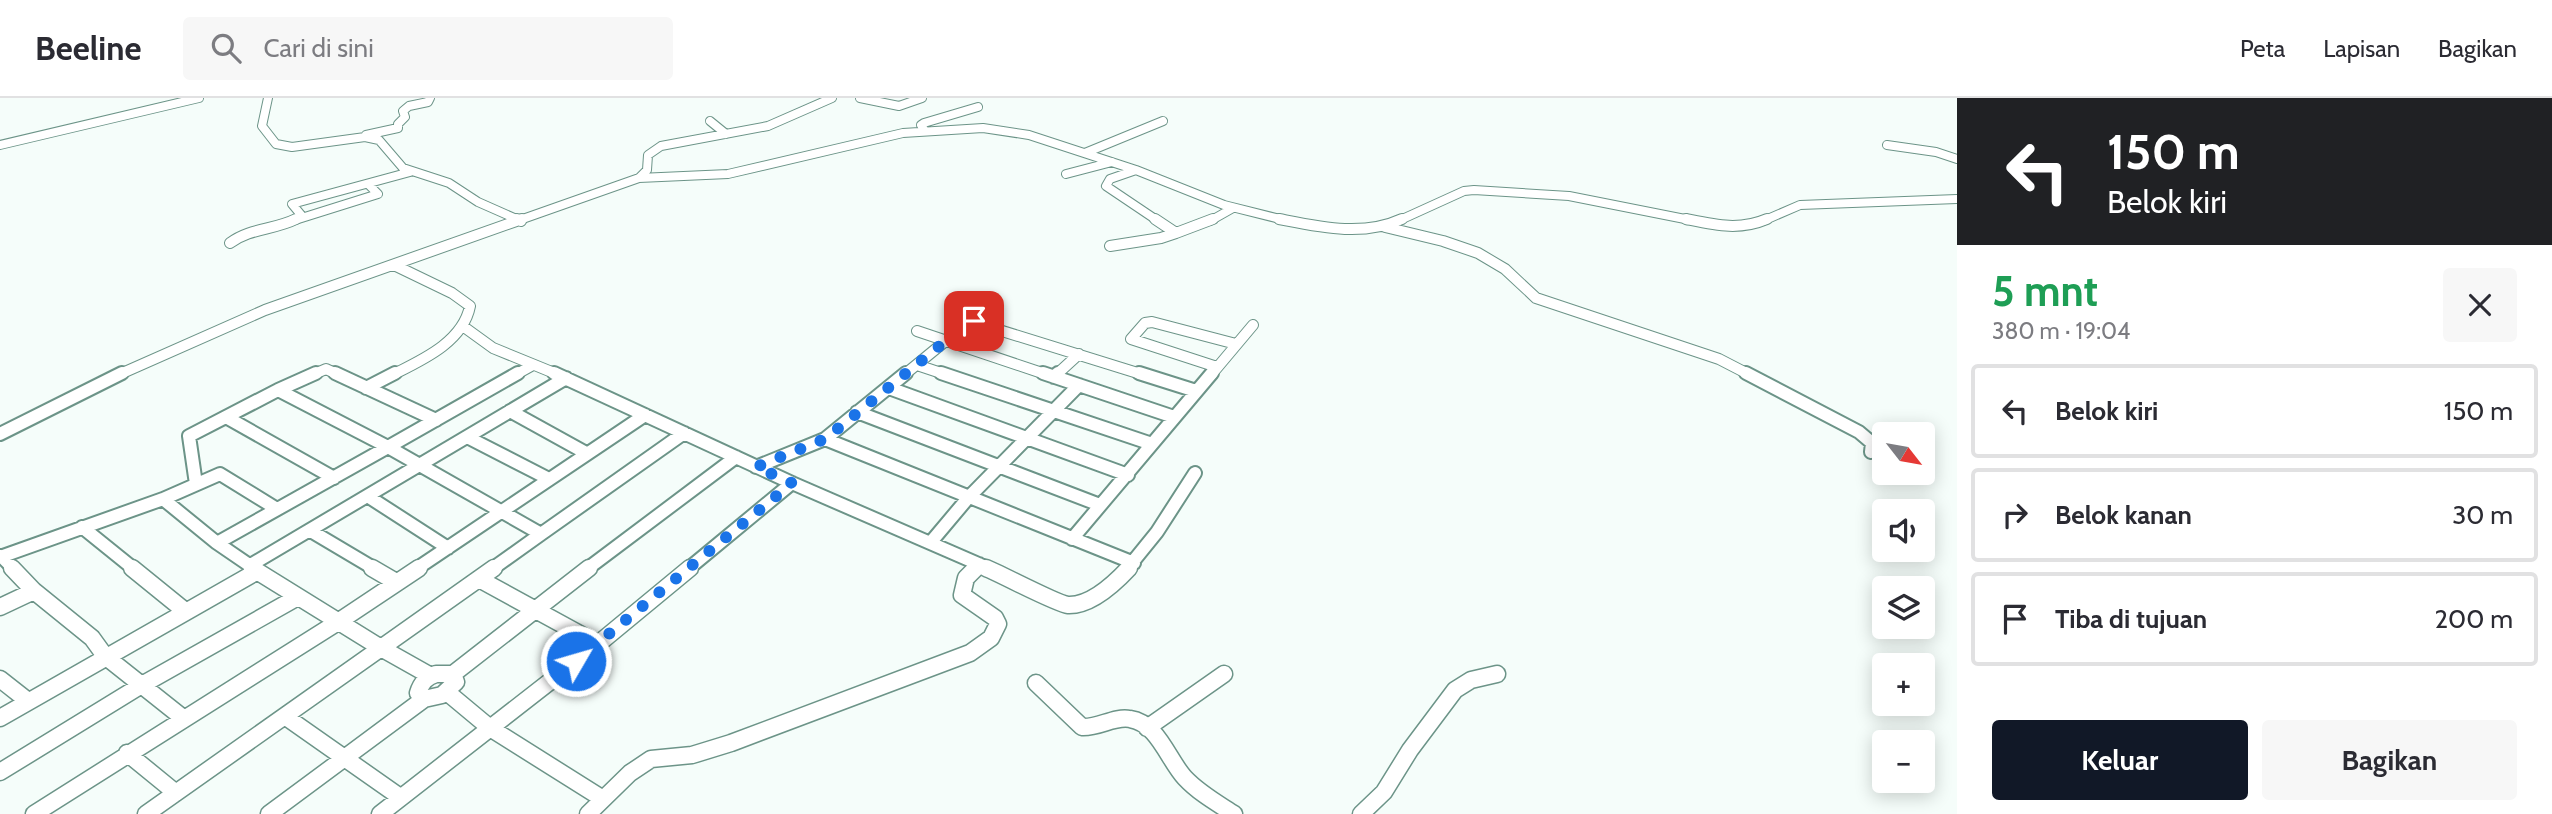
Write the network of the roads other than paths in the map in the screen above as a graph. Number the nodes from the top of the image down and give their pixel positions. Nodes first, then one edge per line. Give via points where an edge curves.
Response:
1 (199, 98) edge
2 (268, 98) edge
3 (430, 98) edge
4 (832, 98) edge
5 (860, 98) edge
6 (922, 98) edge
7 (978, 107) dead end
8 (710, 121) dead end
9 (1163, 121) dead end
10 (925, 131) junction
11 (726, 134) junction
12 (348, 139) junction
13 (0, 145) edge
14 (1887, 145) dead end
15 (1085, 153) junction
16 (1957, 159) edge
17 (1112, 162) junction
18 (1136, 170) junction
19 (410, 172) junction
20 (1066, 174) dead end
21 (639, 178) junction
22 (368, 184) junction
23 (1957, 199) edge
24 (1233, 208) junction
25 (302, 216) junction
26 (521, 222) junction
27 (1385, 227) junction
28 (1176, 233) junction
29 (463, 241) joint
30 (230, 243) dead end
31 (1110, 246) dead end
32 (394, 265) junction
33 (1253, 324) dead end
34 (464, 327) junction
35 (916, 331) dead end
36 (946, 341) junction
37 (1236, 345) junction
38 (1079, 354) junction
39 (533, 365) junction
40 (917, 365) junction
41 (1217, 367) junction
42 (1054, 377) junction
43 (566, 378) junction
44 (1079, 386) junction
45 (366, 388) junction
46 (889, 388) junction
47 (278, 390) junction
48 (1196, 391) junction
49 (510, 411) junction
50 (857, 412) junction
51 (1055, 412) junction
52 (645, 415) junction
53 (226, 417) junction
54 (1174, 417) junction
55 (436, 420) junction
56 (684, 433) junction
57 (0, 434) edge
58 (469, 438) junction
59 (1027, 438) junction
60 (825, 439) junction
61 (1152, 444) junction
62 (388, 446) junction
63 (1871, 452) dead end
64 (586, 453) junction
65 (736, 457) junction
66 (421, 466) junction
67 (756, 467) junction
68 (1000, 467) junction
69 (1195, 473) dead end
70 (1128, 475) junction
71 (334, 478) junction
72 (549, 479) junction
73 (792, 483) junction
74 (196, 484) junction
75 (369, 497) junction
76 (968, 498) junction
77 (163, 499) junction
78 (1100, 505) junction
79 (277, 509) junction
80 (502, 513) junction
81 (82, 527) junction
82 (311, 531) junction
83 (541, 534) junction
84 (1072, 539) junction
85 (931, 542) junction
86 (217, 543) junction
87 (448, 548) junction
88 (1, 556) edge
89 (1134, 563) junction
90 (979, 564) junction
91 (253, 569) junction
92 (478, 579) junction
93 (396, 582) junction
94 (34, 591) junction
95 (296, 598) junction
96 (0, 607) edge
97 (534, 609) junction
98 (186, 611) junction
99 (338, 622) junction
100 (598, 644) junction
101 (382, 649) junction
102 (105, 656) junction
103 (453, 674) junction
104 (1224, 674) dead end
105 (1497, 674) dead end
106 (429, 675) junction
107 (0, 678) edge
108 (1035, 683) dead end
109 (140, 686) junction
110 (448, 693) junction
111 (424, 699) junction
112 (28, 701) junction
113 (286, 717) junction
114 (0, 718) edge
115 (183, 718) junction
116 (490, 728) junction
117 (1147, 728) junction
118 (127, 754) junction
119 (345, 758) junction
120 (0, 772) edge
121 (176, 793) junction
122 (400, 797) junction
123 (603, 799) junction
124 (34, 814) edge
125 (146, 814) edge
126 (269, 814) edge
127 (380, 814) edge
128 (588, 814) edge
129 (1234, 814) edge
130 (1362, 814) edge

1 - 13 street
2 - 12 street via 262,126 276,144 292,147
3 - 12 street via 407,107 398,128
4 - 11 street via 768,126
5 - 6 street via 894,108
7 - 10 street via 924,123
8 - 11 street
9 - 15 street
10 - 15 street via 1007,130
10 - 21 street via 848,144 728,174
11 - 21 street via 661,146 648,155 648,170
12 - 19 street via 379,140
14 - 16 street
15 - 17 street
17 - 18 street
17 - 20 street
18 - 24 street
18 - 28 street via 1111,179 1106,186
19 - 22 street
19 - 26 street via 449,183
21 - 26 street
22 - 25 street via 292,204
22 - 25 street via 379,194
23 - 27 street via 1800,205 1754,225 1731,228 1569,197 1468,190
24 - 27 street via 1286,222 1353,230
24 - 28 street
25 - 30 street via 242,234
26 - 29 street
27 - 63 street via 1478,254 1505,269 1536,298 1728,363 1859,432 1872,443
28 - 31 street
29 - 32 street
32 - 34 street via 470,306
32 - 57 street via 194,340
33 - 37 street
34 - 39 street via 492,348
34 - 45 street via 433,352
35 - 36 street
36 - 38 street via 974,321
36 - 40 street
36 - 42 street
37 - 41 street
37 - 41 street via 1152,322 1145,323 1131,339
38 - 42 street
38 - 48 street
39 - 43 street
39 - 55 street
40 - 46 street
40 - 51 street
41 - 48 street
42 - 44 street
43 - 49 street
43 - 52 street
44 - 51 street
44 - 54 street
45 - 47 street via 326,369
45 - 55 street
46 - 50 street
46 - 59 street
47 - 53 street
47 - 62 street
48 - 54 street
49 - 58 street
49 - 64 street
50 - 60 street
50 - 68 street
51 - 59 street
51 - 61 street
52 - 56 street
52 - 64 street
53 - 71 street
53 - 74 street via 190,436
54 - 61 street
55 - 62 street
56 - 65 street
56 - 83 street
58 - 66 street
58 - 72 street
59 - 68 street
59 - 70 street
60 - 67 street
60 - 76 street
61 - 70 street
62 - 66 street
62 - 71 street
64 - 72 street
65 - 67 street
65 - 97 street
66 - 75 street
66 - 80 street
67 - 73 street
68 - 76 street
68 - 78 street
69 - 89 street
70 - 78 street
71 - 79 street
72 - 80 street
73 - 85 street
73 - 100 street
74 - 77 street
74 - 79 street via 224,475
75 - 82 street
75 - 87 street
76 - 84 street
76 - 85 street
77 - 81 street
77 - 86 street
78 - 84 street
79 - 86 street
80 - 83 street
80 - 87 street
81 - 88 street
81 - 98 street
82 - 91 street
82 - 93 street
83 - 92 street
84 - 89 street
85 - 90 street
86 - 91 street
87 - 93 street
88 - 94 street
89 - 90 street via 1091,601 1079,605 1066,605
90 - 123 street via 967,578 962,595 998,624 992,637 970,653 731,743 692,755 651,759
91 - 95 street
91 - 98 street
92 - 97 street
92 - 101 street
93 - 99 street
94 - 96 street
94 - 102 street via 92,638
95 - 99 street
95 - 109 street
97 - 100 street
97 - 103 street
98 - 102 street
99 - 101 street
99 - 115 street
100 - 116 street
101 - 106 street
101 - 113 street
102 - 109 street
102 - 112 street
103 - 106 street
103 - 110 street via 456,682
104 - 117 street
105 - 130 street via 1471,680 1455,690 1384,792
106 - 111 street via 418,693
107 - 112 street
108 - 117 street via 1082,727 1096,728 1126,718
109 - 115 street
109 - 120 street
110 - 111 street
110 - 116 street
111 - 119 street
112 - 114 street
113 - 119 street
113 - 121 street
115 - 118 street
116 - 122 street
116 - 123 street
117 - 129 street via 1187,780
118 - 121 street
118 - 124 street
119 - 122 street
119 - 126 street
121 - 125 street
122 - 127 street
123 - 128 street

